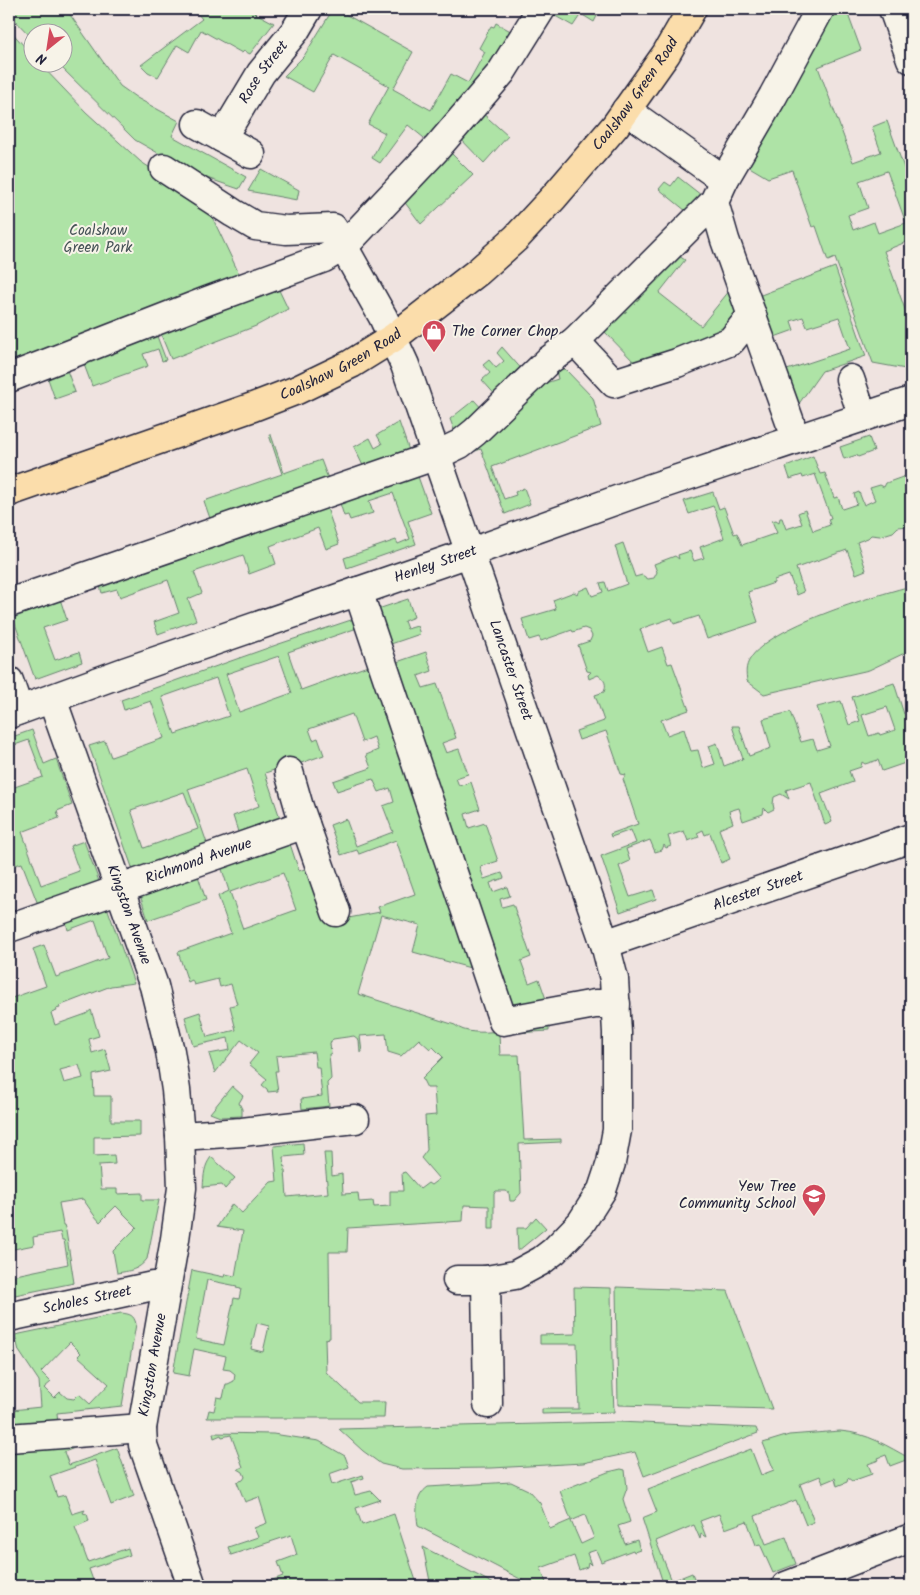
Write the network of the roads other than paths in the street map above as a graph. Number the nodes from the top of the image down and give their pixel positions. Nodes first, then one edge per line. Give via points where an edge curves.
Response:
1 (308, 9) edge
2 (541, 9) edge
3 (692, 9) edge
4 (820, 9) edge
5 (893, 9) edge
6 (911, 59) edge
7 (626, 110) junction
8 (197, 124) dead end
9 (222, 138) junction
10 (251, 154) dead end
11 (164, 168) dead end
12 (719, 191) junction
13 (344, 246) junction
14 (752, 316) junction
15 (393, 338) junction
16 (575, 341) junction
17 (9, 378) edge
18 (850, 379) dead end
19 (911, 401) edge
20 (863, 417) junction
21 (790, 422) dead end
22 (437, 455) junction
23 (9, 492) edge
24 (469, 553) junction
25 (358, 591) junction
26 (9, 603) edge
27 (9, 681) edge
28 (52, 699) junction
29 (14, 712) edge
30 (289, 772) dead end
31 (302, 815) junction
32 (911, 838) edge
33 (120, 889) junction
34 (336, 912) dead end
35 (9, 928) edge
36 (605, 944) junction
37 (616, 1004) junction
38 (355, 1119) dead end
39 (180, 1136) junction
40 (457, 1280) dead end
41 (486, 1280) junction
42 (166, 1288) junction
43 (9, 1317) edge
44 (488, 1404) dead end
45 (142, 1428) junction
46 (9, 1438) edge
47 (911, 1538) edge
48 (192, 1586) edge
49 (786, 1586) edge

1 - 9 street, Rose Street via 261,73
2 - 13 street via 501,73 436,149
3 - 7 main road, Coalshaw Green Road via 666,54
4 - 12 street
5 - 6 street
7 - 12 street
7 - 15 main road, Coalshaw Green Road via 516,238
8 - 9 street
9 - 10 street
11 - 13 street, Lancaster Street via 255,226 286,230 333,228
12 - 14 street via 723,234
12 - 16 street
13 - 15 street, Lancaster Street
13 - 17 street via 324,258
14 - 16 street via 731,342 614,383
14 - 21 street
15 - 22 street, Lancaster Street
15 - 23 main road, Coalshaw Green Road via 351,364 297,390
16 - 22 street via 548,361 475,432
18 - 20 street
19 - 20 street, Henley Street
20 - 24 street, Henley Street
22 - 24 street, Lancaster Street
22 - 26 street
24 - 25 street, Henley Street
24 - 36 street, Lancaster Street
25 - 28 street, Henley Street
25 - 37 street via 503,1021 595,1004
27 - 29 street
28 - 29 street, Henley Street
28 - 33 street, Kingston Avenue
30 - 31 street
31 - 33 street, Richmond Avenue
31 - 34 street
32 - 36 street, Alcester Street
33 - 35 street, Richmond Avenue
33 - 39 street, Kingston Avenue via 158,1000 170,1051
36 - 37 street, Lancaster Street via 614,979
37 - 41 street, Lancaster Street via 617,1130 602,1190 582,1223 554,1252 515,1275
38 - 39 street
39 - 42 street, Kingston Avenue via 182,1188
40 - 41 street, Lancaster Street
41 - 44 street
42 - 43 street, Scholes Street via 154,1286
42 - 45 street, Kingston Avenue
45 - 46 street
45 - 48 street, Kingston Avenue via 143,1445
47 - 49 street

